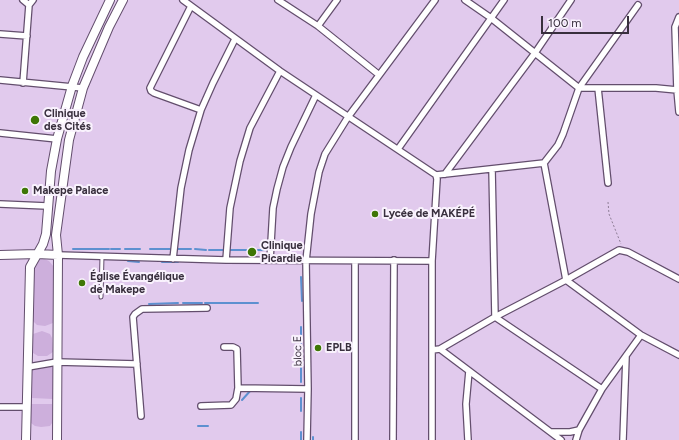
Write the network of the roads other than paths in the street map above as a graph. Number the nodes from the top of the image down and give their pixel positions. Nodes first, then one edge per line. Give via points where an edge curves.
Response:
1 (23, 0) edge
2 (110, 0) edge
3 (123, 0) edge
4 (183, 0) edge
5 (278, 0) edge
6 (337, 0) edge
7 (435, 0) edge
8 (465, 0) edge
9 (504, 0) edge
10 (571, 0) edge
11 (31, 2) edge
12 (638, 5) dead end
13 (191, 6) junction
14 (679, 17) edge
15 (490, 18) junction
16 (318, 26) junction
17 (0, 34) edge
18 (27, 36) junction
19 (235, 39) junction
20 (534, 53) junction
21 (280, 71) junction
22 (378, 74) junction
23 (0, 80) edge
24 (23, 83) junction
25 (72, 86) junction
26 (83, 88) junction
27 (579, 88) junction
28 (598, 88) junction
29 (678, 90) edge
30 (316, 95) junction
31 (201, 110) junction
32 (679, 112) edge
33 (348, 117) junction
34 (0, 134) edge
35 (58, 139) junction
36 (398, 149) junction
37 (544, 163) junction
38 (492, 169) junction
39 (445, 174) junction
40 (436, 175) junction
41 (608, 183) dead end
42 (0, 204) edge
43 (47, 206) junction
44 (37, 254) junction
45 (0, 255) edge
46 (58, 255) junction
47 (102, 256) junction
48 (173, 259) junction
49 (226, 260) junction
50 (270, 260) junction
51 (394, 260) junction
52 (306, 261) junction
53 (432, 261) junction
54 (355, 262) junction
55 (679, 279) edge
56 (566, 280) junction
57 (101, 297) dead end
58 (207, 308) dead end
59 (495, 317) junction
60 (640, 335) junction
61 (224, 347) dead end
62 (432, 350) junction
63 (440, 350) junction
64 (679, 355) edge
65 (626, 357) junction
66 (57, 362) junction
67 (137, 364) junction
68 (28, 367) junction
69 (469, 371) junction
70 (238, 388) junction
71 (308, 389) junction
72 (602, 389) junction
73 (201, 406) dead end
74 (0, 407) edge
75 (26, 407) junction
76 (142, 416) dead end
77 (579, 430) junction
78 (550, 432) junction
79 (26, 440) edge
80 (57, 440) edge
81 (307, 440) edge
82 (355, 440) edge
83 (393, 440) edge
84 (432, 440) edge
85 (468, 440) edge
86 (561, 440) edge
87 (576, 440) edge
88 (623, 440) edge

1 - 11 street
2 - 25 main road
3 - 26 main road
4 - 13 street
5 - 16 street
6 - 16 street
7 - 22 street, bloc E
8 - 15 street
9 - 15 street
10 - 20 street
11 - 18 street
12 - 27 street
13 - 19 street
13 - 31 street via 150,88 154,93
14 - 29 street via 675,26
15 - 20 street
15 - 36 street
16 - 22 street
17 - 18 street
18 - 24 street
19 - 21 street
19 - 31 street
20 - 27 street
20 - 39 street
21 - 30 street
21 - 49 street via 250,128 240,161 230,208
22 - 33 street, bloc E
23 - 24 street
24 - 25 street
25 - 26 street
25 - 35 main road
26 - 46 main road via 69,140 56,235
27 - 28 street
27 - 37 street via 560,139
28 - 29 street
28 - 41 street
29 - 32 street
30 - 33 street
30 - 50 street via 291,146 279,182 273,208
31 - 48 street via 181,188
33 - 36 street
33 - 52 street, bloc E via 325,154 319,172
34 - 35 street
35 - 43 main road
36 - 40 street
37 - 38 street
37 - 56 street
38 - 39 street
38 - 59 street
39 - 40 street
40 - 53 street
42 - 43 street
43 - 44 main road via 46,234
44 - 45 main road
44 - 46 main road
44 - 68 main road via 30,267
46 - 47 street
46 - 66 main road
47 - 48 street
47 - 57 lane
48 - 49 street
49 - 50 street
50 - 52 street
51 - 53 street
51 - 54 street
51 - 83 street
52 - 54 street
52 - 71 street, bloc E
53 - 62 street
54 - 82 street
55 - 56 street via 623,250
56 - 59 street
56 - 60 street
58 - 67 street via 138,311 133,317
59 - 63 street
59 - 72 street
60 - 64 street
60 - 65 street
61 - 70 street via 234,346 237,349
62 - 63 street
62 - 84 street
63 - 69 street
65 - 72 street
65 - 88 street
66 - 67 street
66 - 68 street
66 - 80 main road
67 - 76 street
68 - 75 main road
69 - 78 street
69 - 85 street via 466,404
70 - 71 street
70 - 73 street via 236,399 231,405
71 - 81 street, bloc E
72 - 77 street
74 - 75 street
75 - 79 main road
77 - 78 street
77 - 87 street
78 - 86 street

